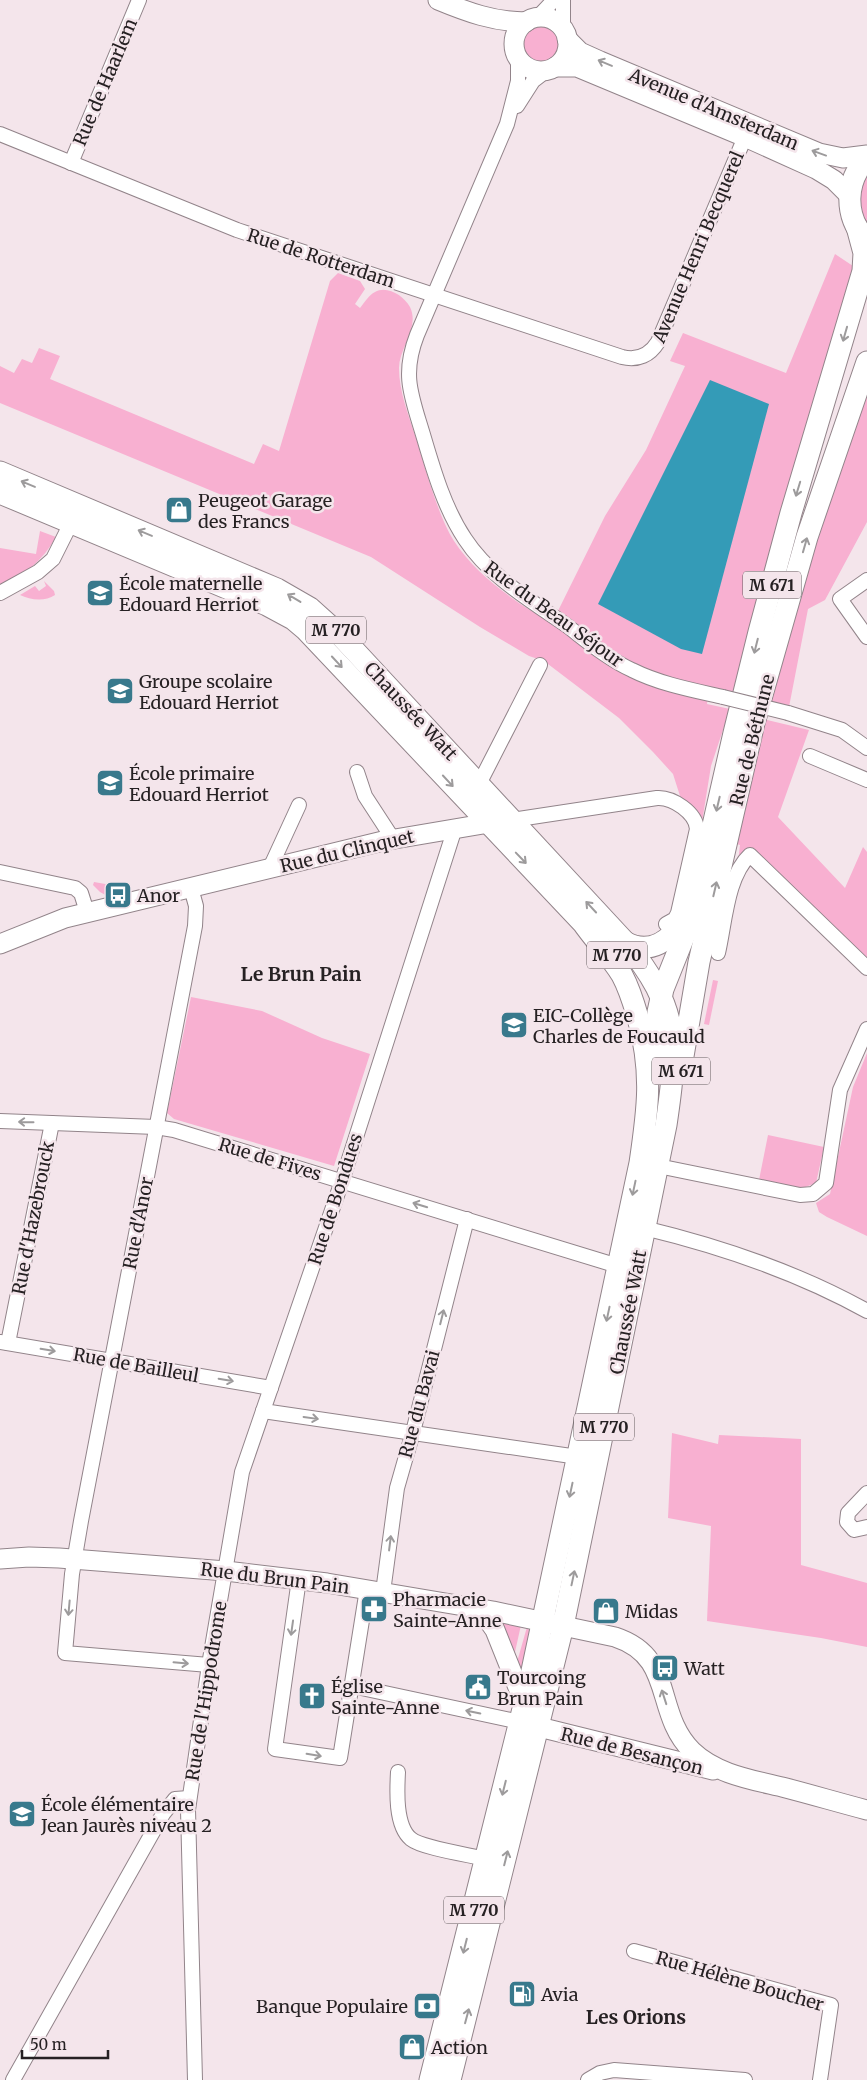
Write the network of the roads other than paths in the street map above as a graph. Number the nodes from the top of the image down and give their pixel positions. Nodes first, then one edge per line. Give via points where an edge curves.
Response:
1 (139, 0) edge
2 (438, 0) edge
3 (554, 0) edge
4 (563, 0) edge
5 (467, 12) junction
6 (531, 20) junction
7 (565, 34) junction
8 (516, 53) junction
9 (550, 69) junction
10 (507, 124) junction
11 (0, 134) edge
12 (745, 137) junction
13 (867, 157) edge
14 (71, 163) junction
15 (850, 196) junction
16 (862, 234) edge
17 (434, 296) junction
18 (648, 354) joint
19 (867, 362) edge
20 (0, 472) edge
21 (0, 493) edge
22 (76, 515) junction
23 (867, 580) edge
24 (0, 593) edge
25 (867, 637) edge
26 (540, 665) dead end
27 (867, 748) edge
28 (810, 756) dead end
29 (357, 772) dead end
30 (867, 780) edge
31 (479, 784) junction
32 (299, 805) dead end
33 (512, 820) junction
34 (488, 823) junction
35 (455, 828) junction
36 (393, 839) junction
37 (270, 868) junction
38 (0, 872) edge
39 (699, 887) junction
40 (191, 888) junction
41 (87, 912) junction
42 (583, 923) junction
43 (666, 924) dead end
44 (625, 942) junction
45 (0, 944) edge
46 (718, 953) dead end
47 (699, 962) junction
48 (867, 968) edge
49 (660, 989) junction
50 (867, 1029) edge
51 (0, 1121) edge
52 (52, 1122) junction
53 (666, 1125) junction
54 (156, 1127) junction
55 (649, 1164) junction
56 (342, 1181) junction
57 (467, 1219) junction
58 (644, 1228) junction
59 (618, 1266) junction
60 (867, 1311) edge
61 (4, 1343) edge
62 (111, 1360) junction
63 (271, 1388) junction
64 (263, 1411) junction
65 (413, 1432) junction
66 (578, 1457) junction
67 (867, 1493) edge
68 (867, 1527) edge
69 (0, 1559) edge
70 (75, 1559) junction
71 (226, 1571) junction
72 (299, 1579) junction
73 (375, 1590) junction
74 (474, 1609) junction
75 (553, 1624) junction
76 (209, 1665) junction
77 (352, 1686) junction
78 (529, 1701) junction
79 (673, 1724) junction
80 (656, 1756) junction
81 (398, 1772) dead end
82 (726, 1772) junction
83 (189, 1798) junction
84 (867, 1810) edge
85 (486, 1859) junction
86 (634, 1951) dead end
87 (13, 2080) edge
88 (195, 2080) edge
89 (430, 2080) edge
90 (450, 2080) edge
91 (588, 2080) edge
92 (745, 2080) edge
93 (820, 2080) edge

1 - 14 street, Rue de Haarlem
2 - 5 street
3 - 6 street
4 - 7 street
5 - 6 street via 498,20
5 - 8 street via 505,38
6 - 7 street via 551,20
6 - 8 street via 517,32
7 - 9 street via 565,57
13 -> 7 street, Avenue d'Amsterdam via 844,158 819,153 580,52
8 - 9 street via 530,69
8 - 10 street via 518,81
9 - 10 street via 530,85
9 - 12 street, Avenue d'Amsterdam via 577,67
10 - 17 street, Rue du Beau Séjour
11 - 14 street, Rue de Rotterdam
12 - 15 street, Avenue d'Amsterdam via 820,172
12 - 18 street, Avenue Henri Becquerel via 662,335
13 - 15 main road via 856,173
14 - 17 street, Rue de Rotterdam via 220,224
15 - 16 main road, Rue de Béthune via 851,212
16 -> 39 main road, Rue de Béthune / M 671 via 863,271 759,632
17 - 18 street, Rue de Rotterdam via 628,358
17 - 27 street, Rue du Beau Séjour, bridge via 412,349 408,383 439,484 453,518 479,559 630,670 663,682 842,730
47 -> 19 main road, Rue de Béthune / M 671 via 754,723 807,536
22 -> 20 main road, M 770
21 - 22 main road, M 770
22 - 24 street via 53,559 38,572
31 -> 22 main road, Chaussée Watt / M 770 via 340,635 310,608 277,589
22 -> 34 main road, Chaussée Watt / M 770 via 293,619
23 - 25 street via 840,599
26 - 31 street
28 - 30 street
29 - 36 street via 363,792
31 - 33 main road, Chaussée Watt / M 770
32 - 37 street
33 - 34 street, Rue du Clinquet
33 - 43 street, Rue du Clinquet via 661,798 675,802 695,821 697,829 678,913
44 -> 33 main road, Chaussée Watt / M 770
34 - 35 street, Rue du Clinquet
34 -> 42 main road, Chaussée Watt / M 770
35 - 36 street, Rue du Clinquet
35 - 56 street, Rue de Bondues
36 - 37 street, Rue du Clinquet
37 - 40 street, Rue du Clinquet
38 - 41 street via 76,888
39 - 44 main road, Rue de Béthune / M 671 via 678,928 666,941 640,948
39 - 49 main road, Rue de Béthune / M 671 via 687,929
40 - 41 street, Rue du Clinquet
40 - 54 street, Rue d'Anor via 196,906 195,926
41 - 45 street, Rue du Clinquet via 55,921
42 - 49 main road, Chaussée Watt / M 770 via 626,966
42 - 55 main road, Chaussée Watt / M 770 via 622,975 643,1038 649,1086
44 - 49 main road, Chaussée Watt / M 770
46 - 48 street via 735,877 750,855
47 - 49 main road, M 770 via 683,978
47 - 53 main road, Rue de Béthune / M 671 via 681,1071
49 - 53 main road, Chaussée Watt / M 770 via 674,1040
49 - 55 main road, Chaussée Watt / M 770 via 656,1101 650,1131
50 - 55 street via 840,1090 828,1179 818,1191 800,1194
52 -> 51 street, Rue de Fives
52 - 54 street, Rue de Fives
52 - 61 street, Rue d'Hazebrouck
53 - 55 main road, Chaussée Watt / M 770
54 - 56 street, Rue de Fives via 180,1131
54 - 62 street, Rue d'Anor
55 - 58 main road, Chaussée Watt / M 770
55 -> 59 main road, Chaussée Watt / M 770
57 -> 56 street, Rue de Fives
56 - 63 street, Rue de Bondues
57 - 59 street, Rue de Fives
65 -> 57 street, Rue du Bavai
58 - 60 street via 758,1261 811,1282
75 -> 58 main road, Chaussée Watt / M 770
59 -> 66 main road, Chaussée Watt / M 770
61 -> 62 street, Rue de Bailleul
62 -> 63 street, Rue de Bailleul
62 - 70 street, Rue d'Anor
63 - 64 street, Rue de Bondues
64 -> 65 street
64 - 71 street, Rue de Bondues via 242,1472
65 - 66 street
73 -> 65 street, Rue du Bavai
66 -> 75 main road, Chaussée Watt / M 770
67 - 68 street via 848,1513 847,1522 854,1530
69 - 70 street, Rue du Brun Pain
70 - 71 street, Rue du Brun Pain
70 -> 76 street, Rue d'Anor via 65,1653
71 - 72 street, Rue du Brun Pain
71 - 76 street, Rue de l'Hippodrome
72 - 73 street, Rue du Brun Pain
72 -> 77 street, Rue du Bavai via 275,1749 340,1758
73 - 74 street, Rue du Brun Pain
73 - 77 street, Rue du Bavai
74 - 75 street, Rue du Brun Pain
74 - 78 street via 495,1630
75 - 78 main road, M 770
79 -> 75 street, Rue du Brun Pain via 656,1670 640,1648 615,1637
76 - 83 street, Rue de l'Hippodrome
78 -> 77 street, Rue de Besançon
78 - 80 street, Rue de Besançon
78 -> 85 main road, M 770
90 -> 78 main road, M 770
79 - 80 street, Rue du Brun Pain via 674,1738 670,1747
79 - 82 street, Rue du Brun Pain via 692,1751
80 - 82 street, Rue de Besançon
81 - 85 street via 398,1803 408,1837 418,1844
82 - 84 street, Rue du Brun Pain
83 - 87 street via 176,1799 167,1807
83 - 88 street, Rue de l'Hippodrome
85 -> 89 main road, M 770
86 - 93 street, Rue Hélène Boucher via 832,2005
91 - 92 street via 614,2070

